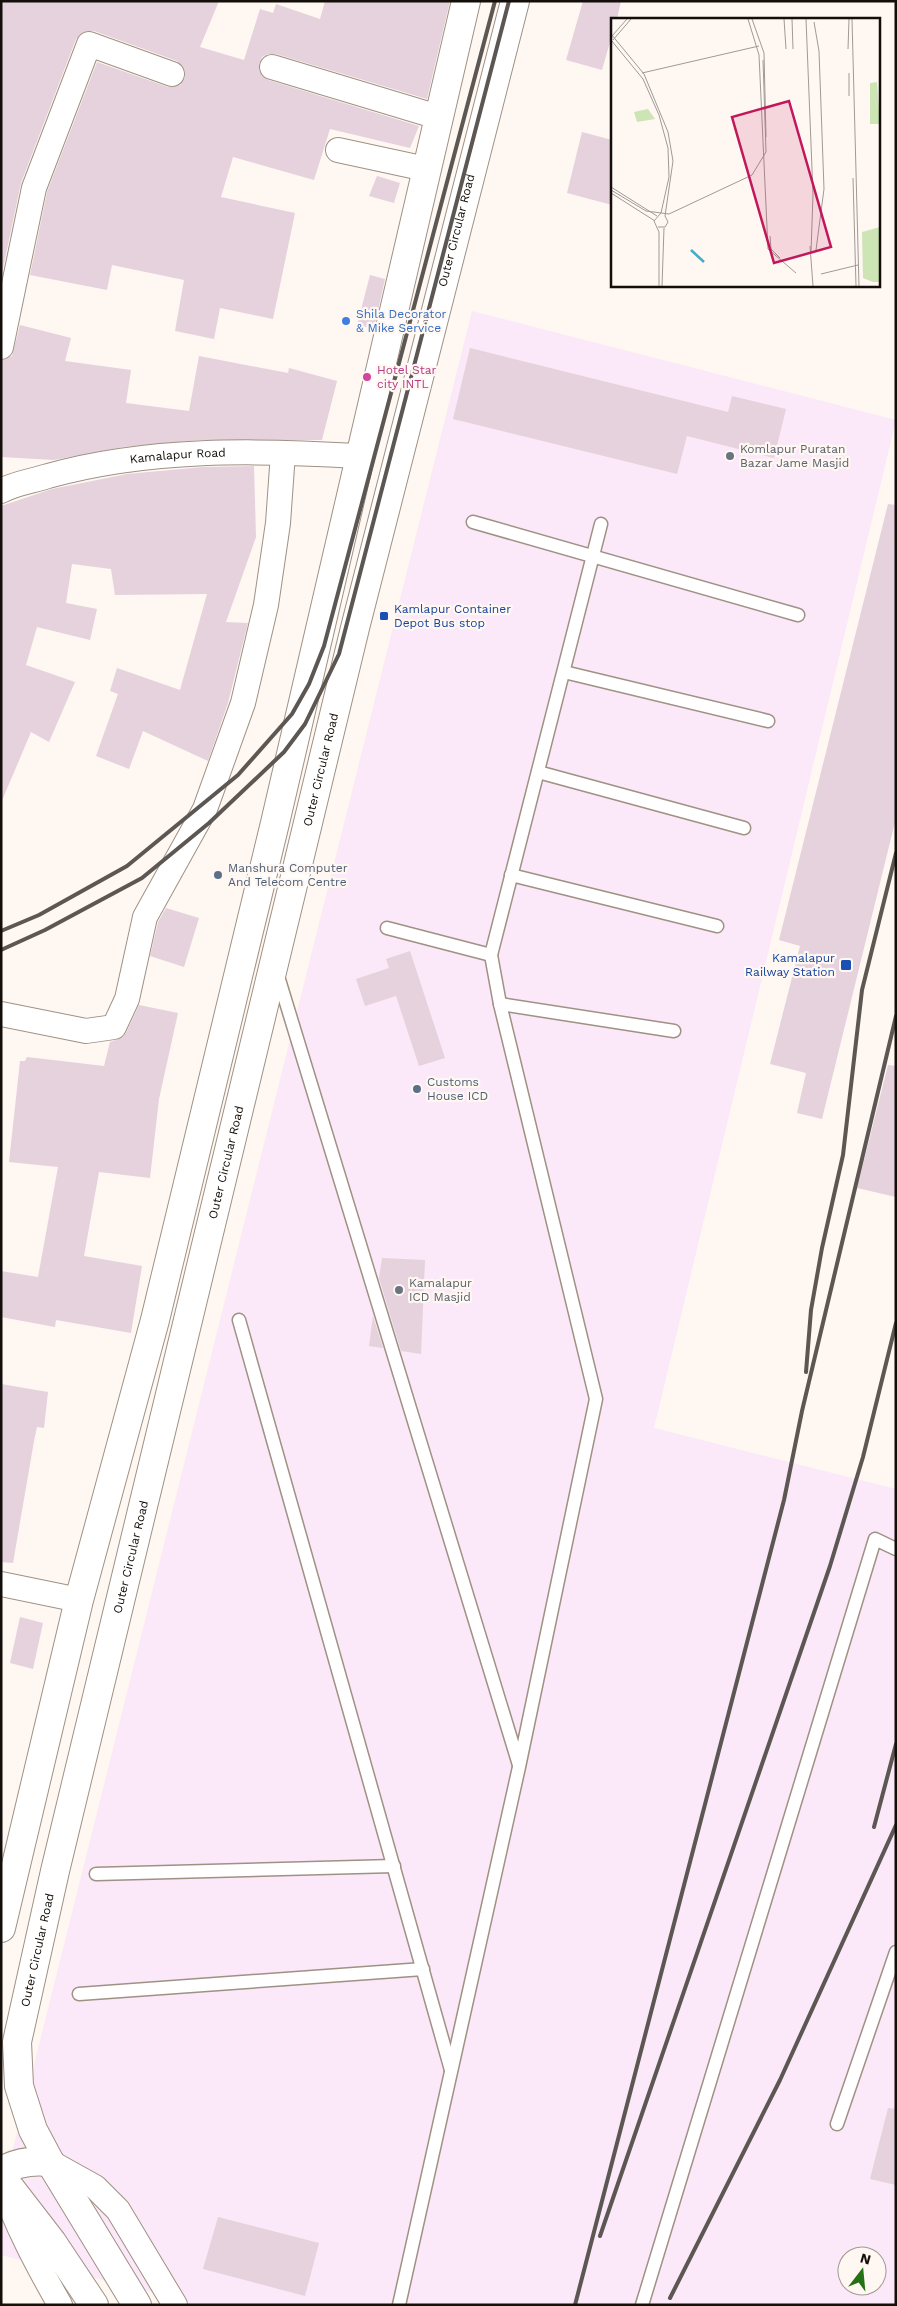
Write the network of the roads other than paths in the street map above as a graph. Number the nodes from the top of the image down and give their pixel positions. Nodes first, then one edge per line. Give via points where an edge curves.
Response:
1 (466, 1) edge
2 (515, 1) edge
3 (272, 66) dead end
4 (172, 74) dead end
5 (438, 117) junction
6 (338, 150) dead end
7 (426, 169) junction
8 (1, 347) edge
9 (283, 453) junction
10 (358, 456) junction
11 (1, 491) edge
12 (472, 522) dead end
13 (602, 524) dead end
14 (593, 557) junction
15 (798, 615) dead end
16 (564, 672) junction
17 (768, 721) dead end
18 (538, 772) junction
19 (744, 828) dead end
20 (511, 875) junction
21 (717, 926) dead end
22 (387, 928) dead end
23 (491, 955) junction
24 (274, 965) junction
25 (500, 1004) junction
26 (1, 1014) edge
27 (674, 1031) dead end
28 (239, 1320) dead end
29 (896, 1549) edge
30 (1, 1584) edge
31 (79, 1600) junction
32 (519, 1767) junction
33 (394, 1866) junction
34 (96, 1874) dead end
35 (1, 1928) edge
36 (896, 1952) edge
37 (423, 1969) junction
38 (79, 1994) dead end
39 (452, 2072) junction
40 (837, 2124) dead end
41 (50, 2162) junction
42 (1, 2171) edge
43 (1, 2176) edge
44 (1, 2181) edge
45 (60, 2305) edge
46 (94, 2305) edge
47 (136, 2305) edge
48 (175, 2305) edge
49 (399, 2305) edge
50 (642, 2305) edge

1 - 5 main road
2 - 24 main road, Outer Circular Road via 400,445
3 - 5 street
4 - 8 street via 89,44 34,188
5 - 7 main road
6 - 7 street
7 - 10 main road
9 - 10 street, Kamalapur Road
9 - 11 street, Kamalapur Road via 224,452 134,459 67,471
9 - 26 street via 278,523 266,605 243,704 205,809 145,917 128,999 114,1028 86,1031
10 - 31 main road via 275,823 157,1310
12 - 14 lane
13 - 14 lane
14 - 15 lane
14 - 16 lane
16 - 17 lane
16 - 18 lane
18 - 19 lane
18 - 20 lane
20 - 21 lane
20 - 23 lane
22 - 23 lane
23 - 25 lane
24 - 32 lane
24 - 41 main road, Outer Circular Road via 54,1871 17,2042 19,2086 25,2108
25 - 27 lane
25 - 32 lane via 596,1399
28 - 33 lane
29 - 50 lane via 875,1539
30 - 31 street
31 - 35 main road
32 - 39 lane
33 - 34 lane
33 - 37 lane
36 - 40 lane
37 - 38 lane
37 - 39 lane
39 - 49 lane
41 - 42 main road via 26,2162
41 - 47 main road, Outer Circular Road
41 - 48 street via 95,2187 118,2210
43 - 46 main road via 52,2242
44 - 45 street via 36,2263

